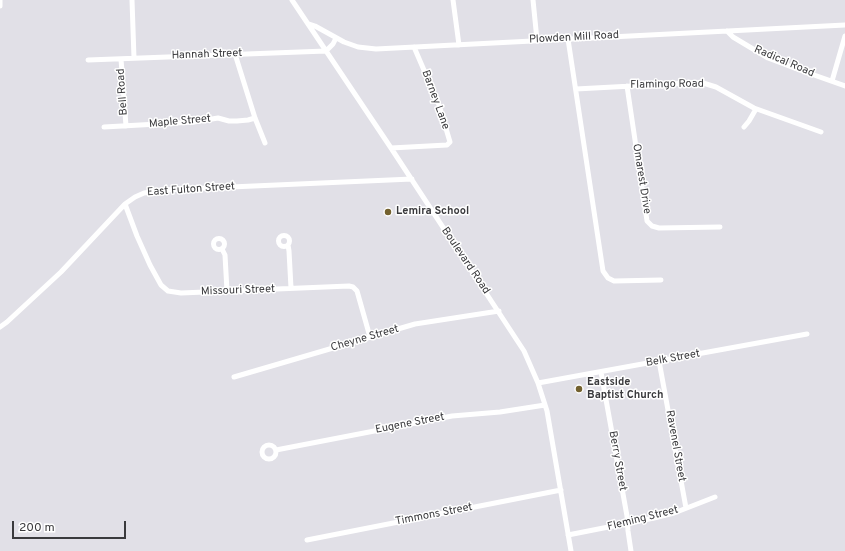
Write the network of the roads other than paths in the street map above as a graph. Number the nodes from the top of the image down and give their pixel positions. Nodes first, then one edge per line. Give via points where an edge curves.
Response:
1 (0, 0) edge
2 (132, 0) edge
3 (292, 0) edge
4 (453, 0) edge
5 (533, 0) edge
6 (0, 6) edge
7 (309, 24) junction
8 (845, 25) edge
9 (727, 31) junction
10 (845, 36) edge
11 (336, 38) junction
12 (568, 39) junction
13 (537, 40) junction
14 (460, 45) junction
15 (414, 47) junction
16 (326, 51) junction
17 (235, 54) junction
18 (134, 58) junction
19 (121, 59) junction
20 (88, 60) dead end
21 (832, 81) junction
22 (627, 86) junction
23 (845, 86) edge
24 (576, 89) junction
25 (756, 109) junction
26 (255, 118) junction
27 (126, 126) junction
28 (104, 127) dead end
29 (744, 127) dead end
30 (821, 132) dead end
31 (265, 143) dead end
32 (391, 148) junction
33 (412, 179) junction
34 (125, 204) junction
35 (720, 227) dead end
36 (288, 245) dead end
37 (222, 249) dead end
38 (661, 280) dead end
39 (291, 288) junction
40 (227, 291) junction
41 (499, 311) junction
42 (0, 327) edge
43 (807, 334) dead end
44 (370, 337) junction
45 (659, 361) junction
46 (601, 372) junction
47 (234, 377) dead end
48 (538, 383) junction
49 (545, 404) junction
50 (276, 450) dead end
51 (561, 490) junction
52 (715, 496) dead end
53 (686, 508) junction
54 (628, 524) junction
55 (568, 535) junction
56 (307, 540) dead end
57 (571, 551) edge
58 (631, 551) edge

1 - 6 street
2 - 18 street
3 - 7 street, Boulevard Road
4 - 14 street
5 - 13 street
7 - 11 street, Plowden Mill Road
7 - 16 street, Boulevard Road
8 - 9 street, Plowden Mill Road
9 - 12 street, Plowden Mill Road
9 - 21 street, Radical Road via 768,58
10 - 21 street
11 - 15 street, Plowden Mill Road via 367,48
11 - 16 street via 334,44
12 - 13 street, Plowden Mill Road
12 - 24 street
13 - 14 street, Plowden Mill Road
14 - 15 street, Plowden Mill Road
15 - 32 street, Barney Lane via 439,105 450,142 447,145
16 - 17 street, Hannah Street
16 - 32 street, Boulevard Road
17 - 18 street, Hannah Street
17 - 26 street
18 - 19 street, Hannah Street
19 - 20 street, Hannah Street
19 - 27 street, Bell Road
21 - 23 street, Radical Road
22 - 24 street, Flamingo Road
22 - 25 street, Flamingo Road via 703,83 716,87
22 - 35 street, Omarest Drive via 647,221 659,228
24 - 38 street via 603,273 614,281
25 - 29 street
25 - 30 street, Flamingo Road
26 - 27 street, Maple Street via 237,122 218,118
26 - 31 street
27 - 28 street, Maple Street
32 - 33 street, Boulevard Road
33 - 34 street, East Fulton Street via 155,190 138,195
33 - 41 street, Boulevard Road
34 - 40 street, Missouri Street via 150,265 163,288 181,293
34 - 42 street, East Fulton Street via 61,272
36 - 39 street
37 - 40 street via 225,255
39 - 40 street, Missouri Street
39 - 44 street, Missouri Street via 347,285 353,287
41 - 44 street, Cheyne Street via 415,324
41 - 48 street, Boulevard Road via 524,351
43 - 45 street, Belk Street
44 - 47 street, Cheyne Street
45 - 46 street, Belk Street
45 - 53 street, Ravenel Street
46 - 48 street, Belk Street
46 - 54 street, Berry Street
48 - 49 street, Boulevard Road
49 - 50 street, Eugene Street via 500,412 452,416
49 - 51 street, Boulevard Road
51 - 55 street, Boulevard Road
51 - 56 street, Timmons Street
52 - 53 street, Fleming Street
53 - 54 street, Fleming Street
54 - 55 street, Fleming Street
54 - 58 street, Berry Street
55 - 57 street, Boulevard Road

